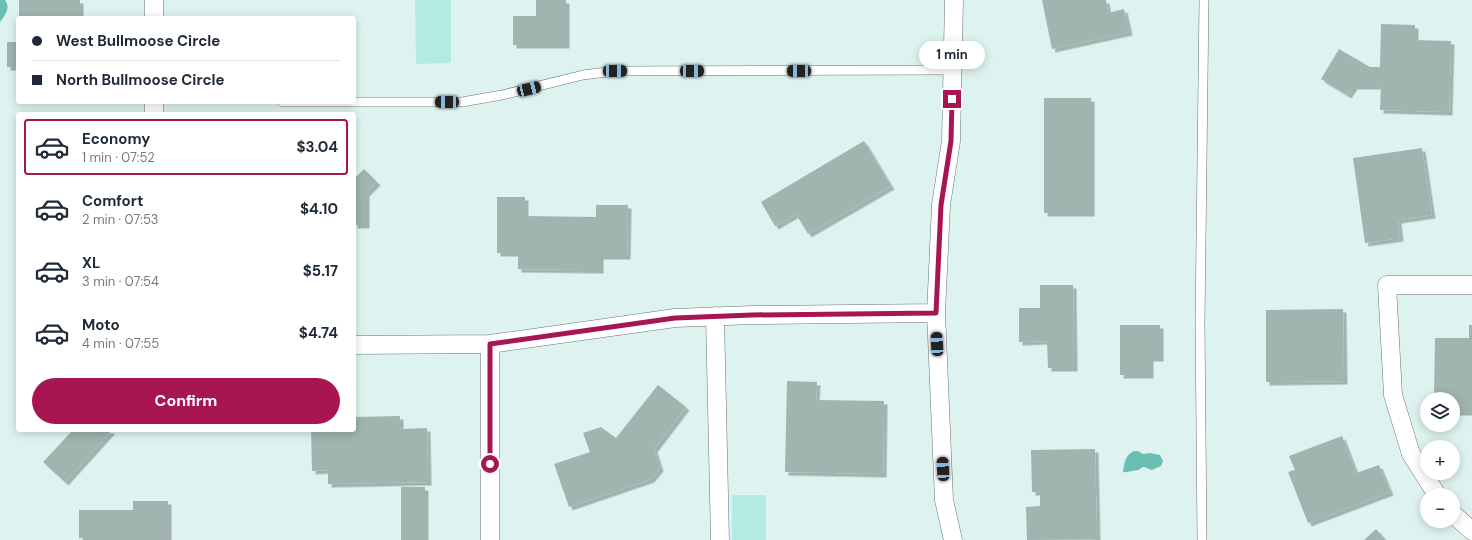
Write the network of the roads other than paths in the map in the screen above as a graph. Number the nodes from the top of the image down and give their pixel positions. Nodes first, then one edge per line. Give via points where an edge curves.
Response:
1 (154, 0) edge
2 (954, 0) edge
3 (1204, 0) edge
4 (154, 16) edge
5 (953, 70) junction
6 (356, 102) edge
7 (1472, 285) edge
8 (936, 313) junction
9 (715, 316) junction
10 (490, 344) junction
11 (356, 345) edge
12 (1432, 488) edge
13 (1460, 520) edge
14 (1472, 531) edge
15 (490, 540) edge
16 (720, 540) edge
17 (953, 540) edge
18 (1202, 540) edge

1 - 4 street
2 - 5 street
3 - 18 lane via 1200,322
5 - 6 lane via 615,71 583,75 462,102
5 - 8 street via 951,141 941,205
7 - 12 street via 1387,285 1392,395 1410,454
8 - 9 street
8 - 17 street via 944,500
9 - 10 street via 675,318
9 - 16 street
10 - 11 street
10 - 15 street
13 - 14 street

